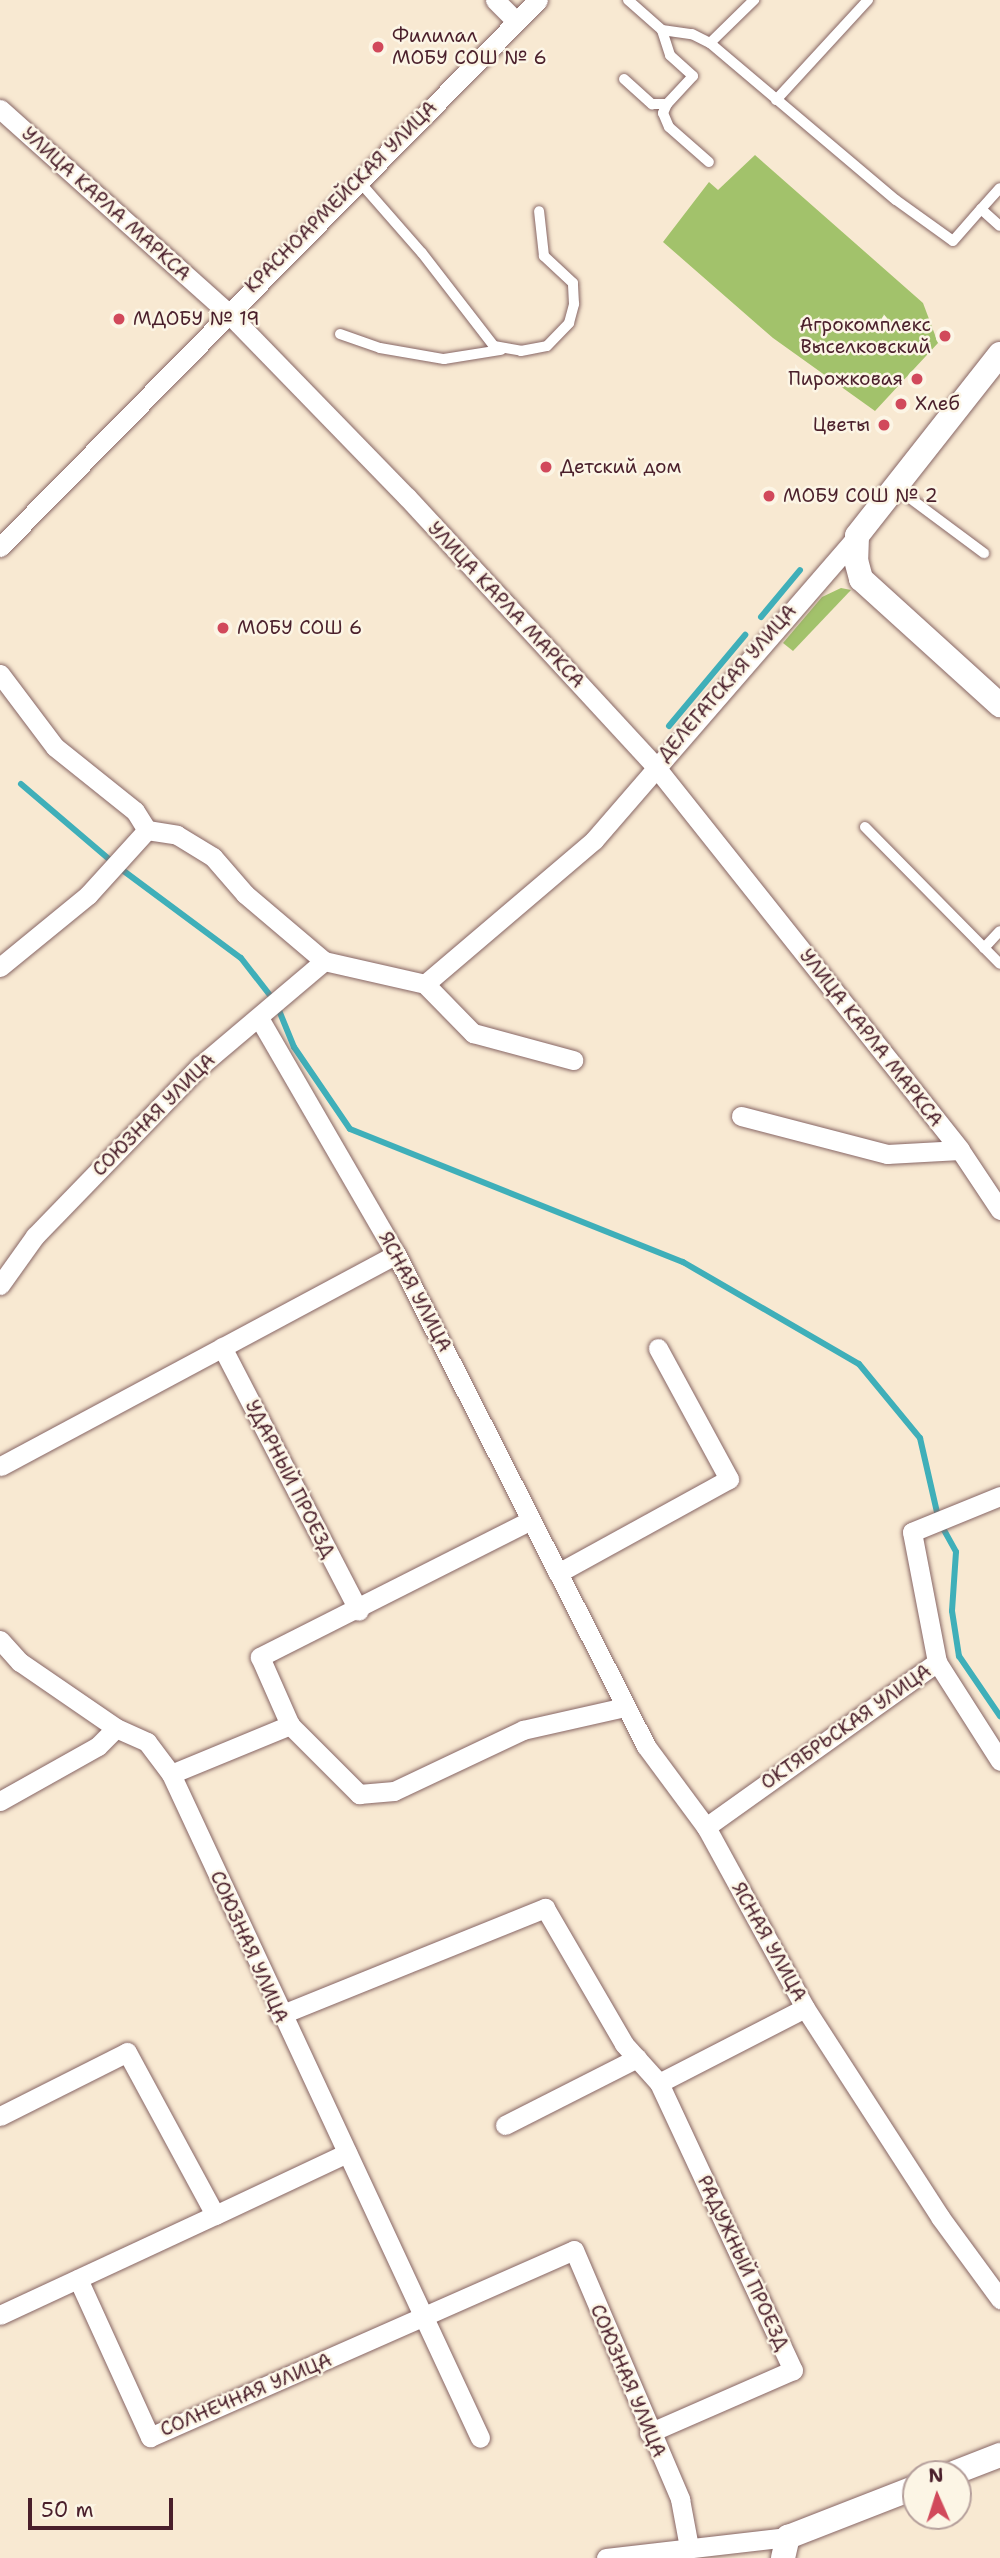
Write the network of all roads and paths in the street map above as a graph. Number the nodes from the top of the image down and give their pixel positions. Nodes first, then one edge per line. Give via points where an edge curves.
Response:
1 (495, 0) edge
2 (538, 0) edge
3 (628, 0) edge
4 (754, 0) edge
5 (868, 0) edge
6 (516, 21) junction
7 (662, 30) junction
8 (710, 43) junction
9 (624, 79) dead end
10 (776, 100) junction
11 (667, 104) junction
12 (0, 110) edge
13 (709, 162) dead end
14 (358, 180) junction
15 (1000, 188) edge
16 (981, 209) junction
17 (539, 211) dead end
18 (1000, 226) edge
19 (227, 312) junction
20 (340, 334) dead end
21 (509, 349) junction
22 (1000, 354) edge
23 (893, 486) junction
24 (857, 536) junction
25 (0, 547) edge
26 (984, 553) dead end
27 (0, 674) edge
28 (1000, 705) edge
29 (655, 766) junction
30 (865, 827) dead end
31 (147, 830) junction
32 (1000, 931) edge
33 (984, 948) junction
34 (324, 961) junction
35 (1000, 964) edge
36 (0, 967) edge
37 (425, 984) junction
38 (259, 1018) junction
39 (573, 1060) dead end
40 (741, 1116) dead end
41 (960, 1150) junction
42 (1000, 1210) edge
43 (396, 1254) junction
44 (0, 1285) edge
45 (222, 1347) junction
46 (658, 1348) dead end
47 (0, 1464) edge
48 (0, 1477) edge
49 (1000, 1496) edge
50 (523, 1524) dead end
51 (558, 1573) junction
52 (359, 1611) junction
53 (0, 1640) edge
54 (937, 1662) junction
55 (625, 1707) junction
56 (290, 1725) junction
57 (116, 1728) junction
58 (1000, 1761) edge
59 (171, 1774) junction
60 (0, 1801) edge
61 (706, 1827) junction
62 (805, 2008) junction
63 (280, 2015) junction
64 (637, 2058) junction
65 (659, 2083) junction
66 (0, 2116) edge
67 (505, 2125) dead end
68 (347, 2152) junction
69 (215, 2215) junction
70 (78, 2279) junction
71 (1000, 2299) edge
72 (0, 2315) edge
73 (426, 2318) junction
74 (649, 2433) junction
75 (480, 2438) dead end
76 (1000, 2455) edge
77 (972, 2466) edge
78 (902, 2494) edge
79 (689, 2547) junction
80 (785, 2548) edge
81 (607, 2558) edge

1 - 6 street
2 - 6 street, КРАСНОАРМЕЙСКАЯ УЛИЦА
3 - 7 lane
4 - 8 lane
5 - 10 lane
6 - 14 street, КРАСНОАРМЕЙСКАЯ УЛИЦА
7 - 8 lane via 692,34
7 - 11 lane via 670,55 693,76
8 - 10 lane
9 - 11 lane via 652,104
10 - 16 lane via 953,241
11 - 13 lane via 663,113 669,127
12 - 19 street, УЛИЦА КАРЛА МАРКСА
14 - 19 street, КРАСНОАРМЕЙСКАЯ УЛИЦА
14 - 21 lane via 416,245 494,346
15 - 16 lane
16 - 18 lane
17 - 21 lane via 544,256 573,283 574,304 569,323 547,346
19 - 25 street, КРАСНОАРМЕЙСКАЯ УЛИЦА
19 - 29 street, УЛИЦА КАРЛА МАРКСА via 407,497
20 - 21 lane via 380,348 444,359
22 - 23 street, ДЕЛЕГАТСКАЯ УЛИЦА
23 - 24 street, ДЕЛЕГАТСКАЯ УЛИЦА
23 - 26 lane
24 - 28 street via 861,579
24 - 29 street, ДЕЛЕГАТСКАЯ УЛИЦА
27 - 31 street via 55,747 135,811
29 - 37 street, ДЕЛЕГАТСКАЯ УЛИЦА via 594,840
29 - 41 street, УЛИЦА КАРЛА МАРКСА
30 - 33 lane
31 - 34 street via 177,835 213,857 244,894
31 - 36 street via 88,895
32 - 33 lane
33 - 35 lane
34 - 37 street
34 - 38 street, СОЮЗНАЯ УЛИЦА
37 - 39 street via 473,1033
38 - 43 street, ЯСНАЯ УЛИЦА
38 - 44 street, СОЮЗНАЯ УЛИЦА via 201,1065 35,1236
40 - 41 street, УЛИЦА КАРЛА МАРКСА via 887,1154
41 - 42 street, УЛИЦА КАРЛА МАРКСА
43 - 45 street
43 - 51 street, ЯСНАЯ УЛИЦА
45 - 47 street
45 - 52 street, УДАРНЫЙ ПРОЕЗД
46 - 51 street via 729,1479
47 - 48 street
49 - 54 street, ОКТЯБРЬСКАЯ УЛИЦА via 912,1532
50 - 52 street
51 - 55 street, ЯСНАЯ УЛИЦА
52 - 56 street via 260,1657
53 - 57 street, СОЮЗНАЯ УЛИЦА via 20,1662
54 - 58 street
54 - 61 street, ОКТЯБРЬСКАЯ УЛИЦА
55 - 56 street via 523,1730 394,1791 359,1794
55 - 61 street, ЯСНАЯ УЛИЦА via 646,1746
56 - 59 street
57 - 59 street, СОЮЗНАЯ УЛИЦА via 147,1742
57 - 60 street via 98,1746
59 - 63 street, СОЮЗНАЯ УЛИЦА
61 - 62 street, ЯСНАЯ УЛИЦА
62 - 65 street
62 - 71 street, ЯСНАЯ УЛИЦА via 940,2217
63 - 64 street, РАДУЖНЫЙ ПРОЕЗД via 545,1908
63 - 68 street, СОЮЗНАЯ УЛИЦА
64 - 65 street, РАДУЖНЫЙ ПРОЕЗД
64 - 67 street
65 - 74 street, РАДУЖНЫЙ ПРОЕЗД via 793,2370
66 - 69 street via 127,2052
68 - 69 street
68 - 73 street, СОЮЗНАЯ УЛИЦА
69 - 70 street
70 - 72 street
70 - 73 street, СОЛНЕЧНАЯ УЛИЦА via 150,2437
73 - 74 street, СОЮЗНАЯ УЛИЦА via 574,2250
73 - 75 street, СОЮЗНАЯ УЛИЦА
74 - 79 street, СОЮЗНАЯ УЛИЦА via 680,2499
76 - 77 street
78 - 80 street
79 - 80 street
79 - 81 street

